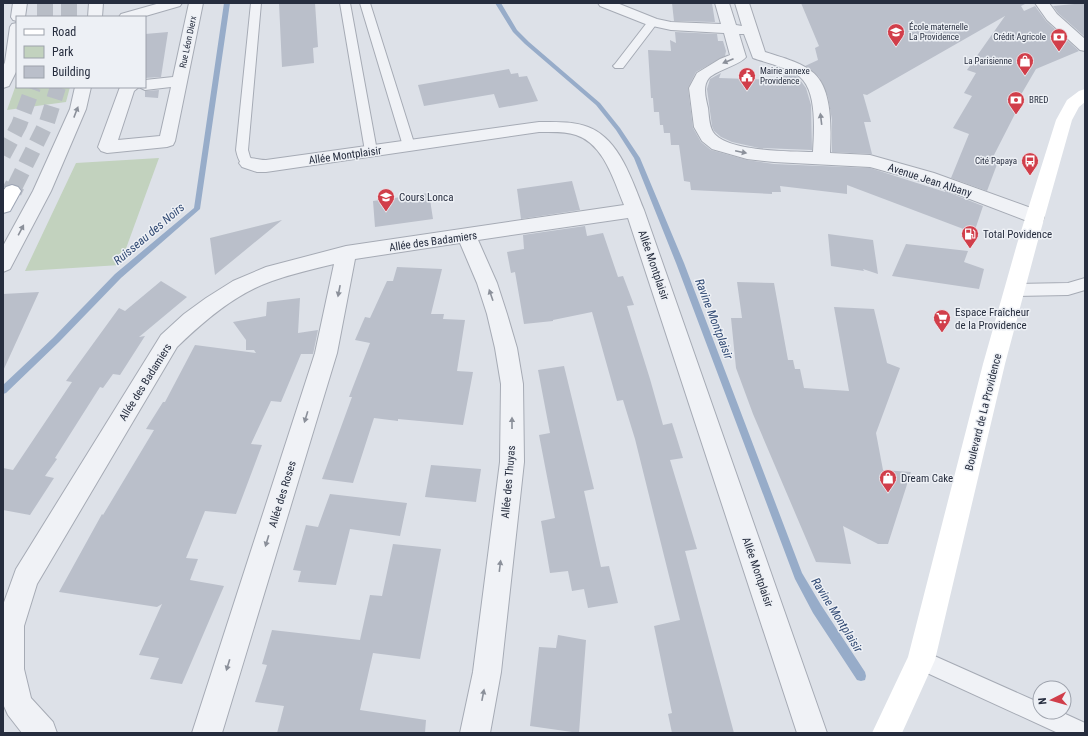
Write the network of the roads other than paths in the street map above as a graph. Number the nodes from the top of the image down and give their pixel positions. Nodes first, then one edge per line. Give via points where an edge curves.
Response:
1 (20, 3) edge
2 (96, 3) edge
3 (175, 3) edge
4 (196, 3) edge
5 (256, 3) edge
6 (345, 3) edge
7 (365, 3) edge
8 (605, 3) edge
9 (722, 3) edge
10 (742, 3) edge
11 (1042, 3) edge
12 (18, 16) edge
13 (95, 16) edge
14 (130, 16) edge
15 (653, 22) junction
16 (730, 30) junction
17 (750, 30) junction
18 (16, 31) edge
19 (1085, 47) edge
20 (12, 48) edge
21 (619, 66) dead end
22 (180, 81) junction
23 (3, 83) edge
24 (146, 85) edge
25 (83, 88) edge
26 (127, 88) edge
27 (1085, 94) edge
28 (409, 146) junction
29 (371, 151) junction
30 (821, 157) junction
31 (248, 163) joint
32 (636, 210) junction
33 (1036, 217) junction
34 (466, 236) junction
35 (346, 253) junction
36 (3, 264) edge
37 (1085, 284) edge
38 (1015, 290) junction
39 (922, 660) junction
40 (42, 733) edge
41 (207, 733) edge
42 (475, 733) edge
43 (812, 733) edge
44 (887, 733) edge
45 (1083, 733) edge

1 - 12 street
2 - 13 street
3 - 14 street
4 - 22 street, Rue Léon Dierx
5 - 31 lane via 242,150
6 - 29 lane
7 - 28 lane
8 - 15 street
9 - 16 street, Avenue Jean Albany
10 - 17 street
11 - 19 street via 1052,17
15 - 16 street via 688,28
15 - 21 lane
16 - 17 street
16 -> 30 street, Avenue Jean Albany via 738,57 702,76 697,88 702,127 708,137 718,145 747,153
30 -> 17 street via 823,132 818,94 808,76 758,55
18 - 20 street
20 - 23 street via 12,62
22 - 24 street, Rue Léon Dierx
22 - 26 street, Rue Léon Dierx via 167,141 107,147
36 -> 25 street via 42,191 78,109
27 - 33 main road, Boulevard de La Providence via 1073,104 1064,120
28 - 29 street, Allée Montplaisir
28 - 32 street, Allée Montplaisir via 539,127 562,127 583,132 600,142 611,156
29 - 31 street, Allée Montplaisir via 266,166
30 - 33 street, Avenue Jean Albany via 870,161 934,179
32 - 34 street, Allée des Badamiers
32 - 43 street, Allée Montplaisir
33 - 38 main road, Boulevard de La Providence
34 - 35 street, Allée des Badamiers
42 -> 34 street, Allée des Thuyas via 487,672 512,462 512,384 497,314 487,283
35 - 40 street, Allée des Badamiers via 266,275 240,287 202,312 169,341 25,578 10,626 10,669 18,705
35 -> 41 street, Allée des Roses via 326,353
37 - 38 lane via 1068,289
38 - 39 main road, Boulevard de La Providence via 994,364
39 - 44 main road, Boulevard de La Providence
39 - 45 lane

